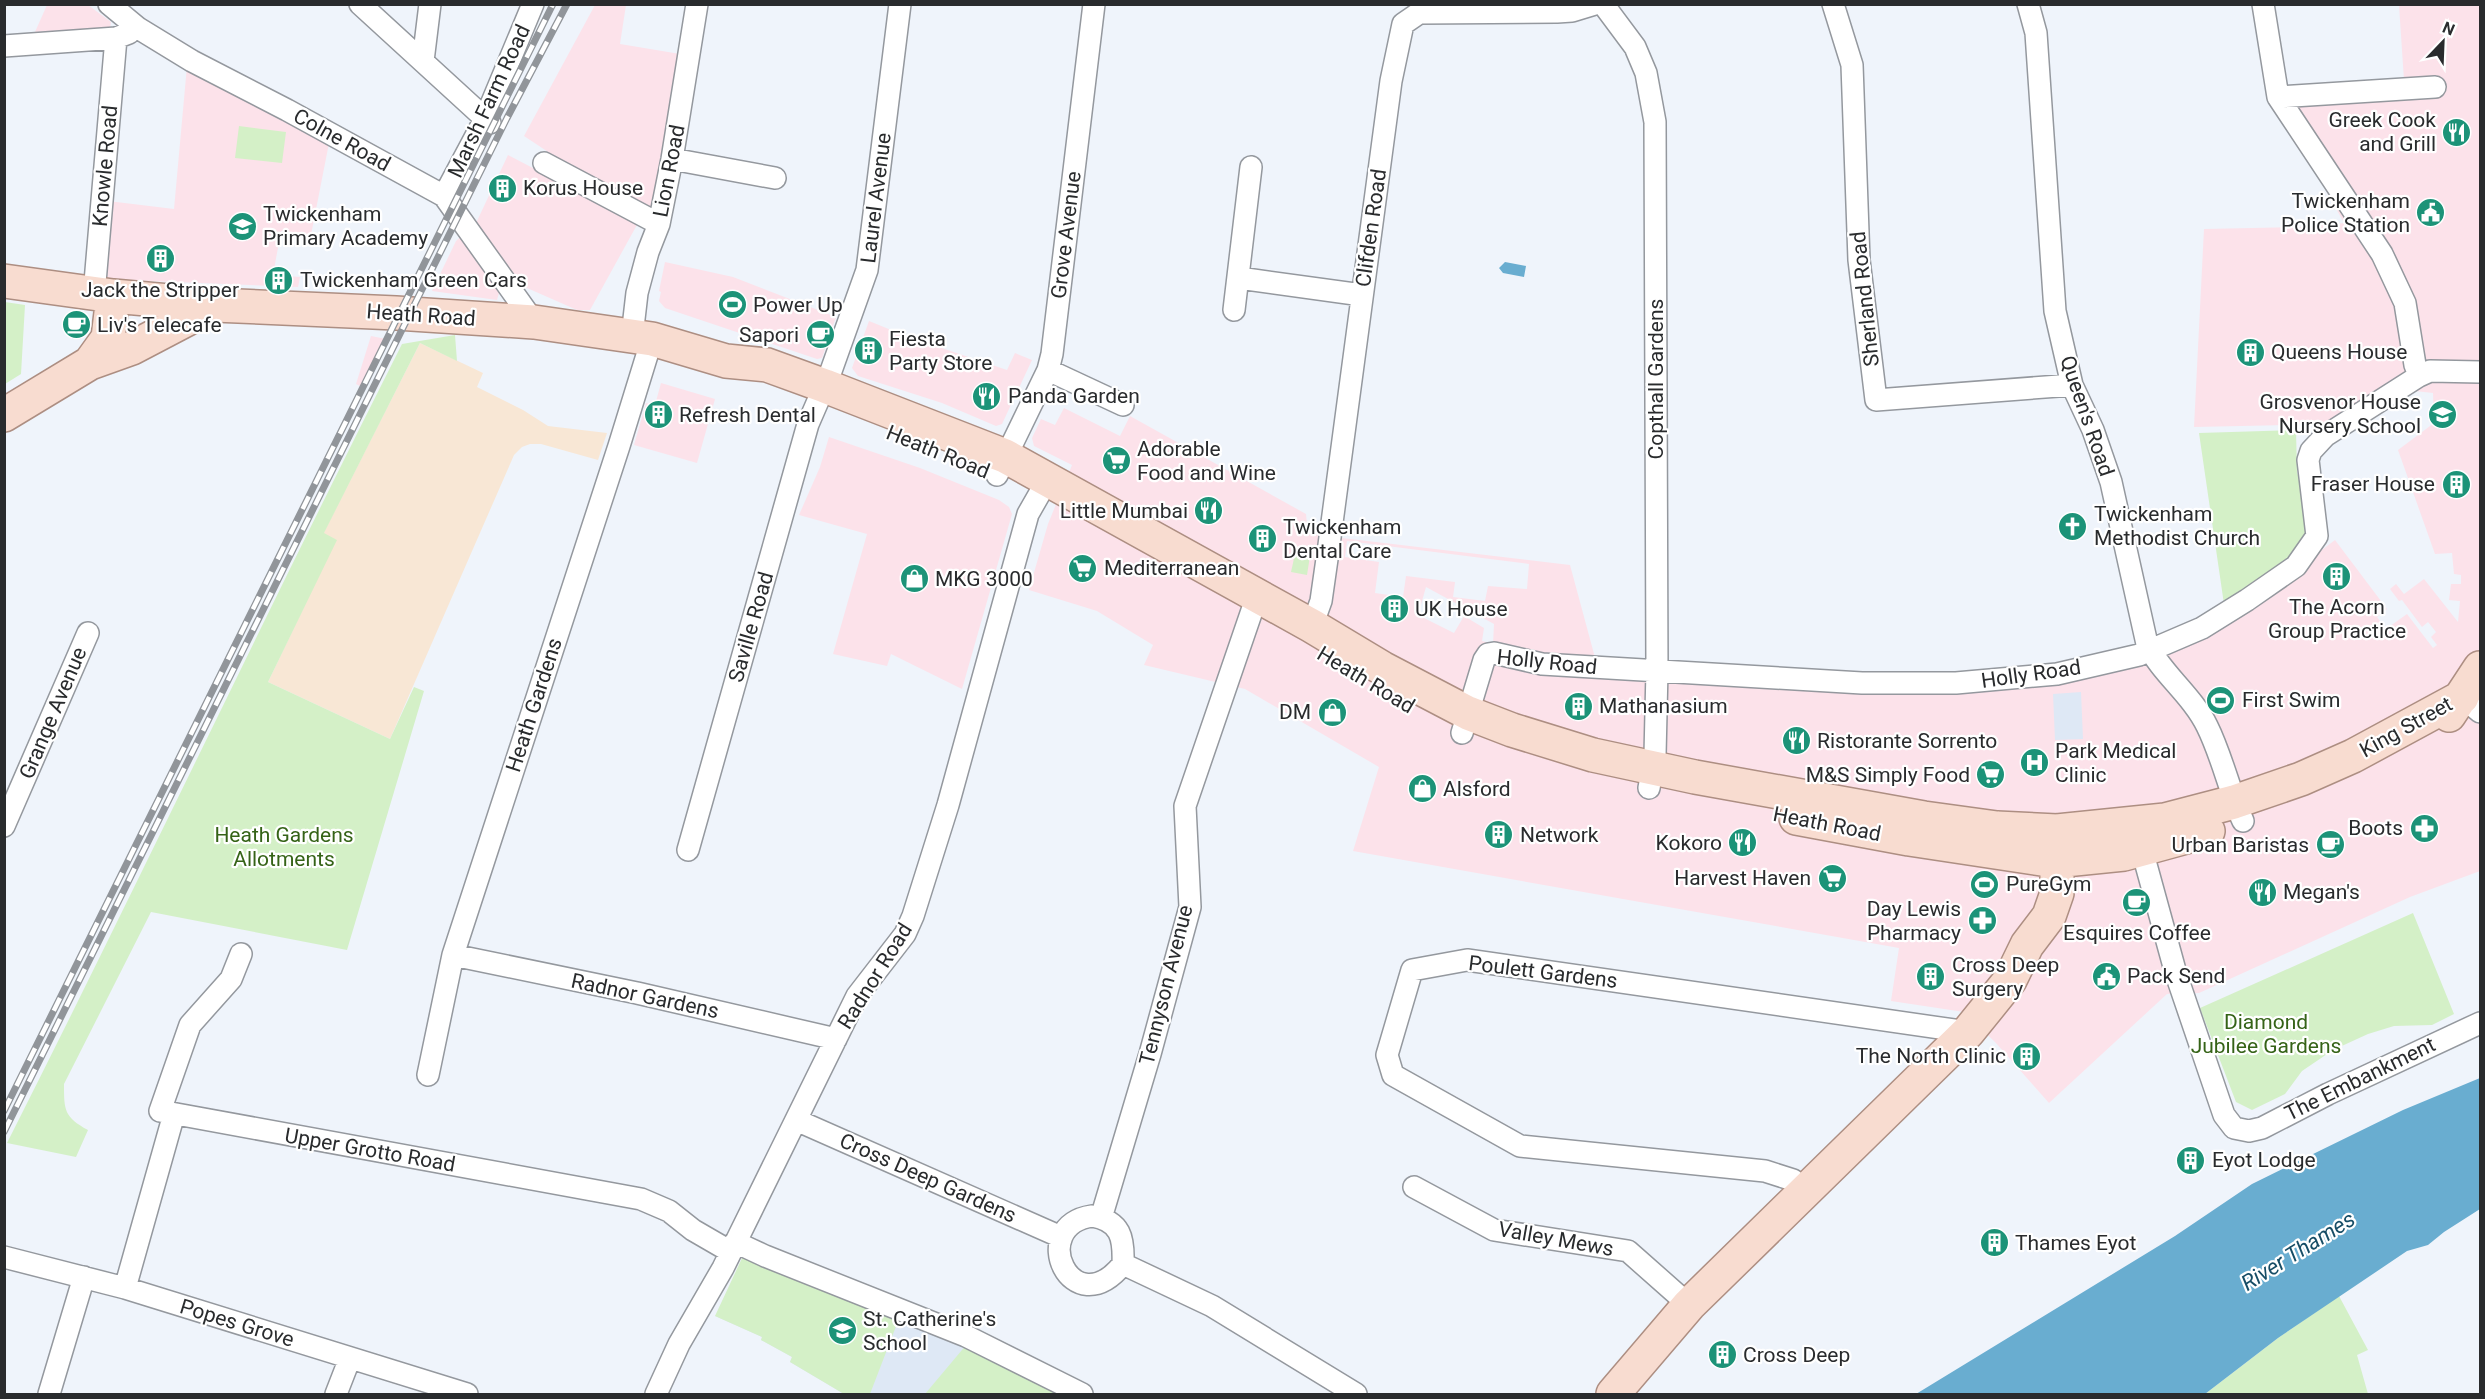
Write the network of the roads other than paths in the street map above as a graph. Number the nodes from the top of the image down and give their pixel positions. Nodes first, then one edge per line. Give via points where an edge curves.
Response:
1 (109, 4) edge
2 (360, 4) edge
3 (430, 4) edge
4 (533, 4) edge
5 (697, 4) edge
6 (900, 4) edge
7 (1094, 4) edge
8 (1595, 4) edge
9 (1603, 4) edge
10 (1833, 4) edge
11 (2028, 4) edge
12 (2263, 4) edge
13 (138, 28) junction
14 (116, 38) junction
15 (4, 46) edge
16 (423, 61) junction
17 (2435, 87) dead end
18 (2278, 97) junction
19 (487, 121) junction
20 (672, 159) junction
21 (544, 163) dead end
22 (1251, 167) dead end
23 (775, 178) dead end
24 (444, 196) junction
25 (659, 224) junction
26 (1239, 278) junction
27 (4, 281) edge
28 (103, 295) junction
29 (1362, 295) junction
30 (214, 305) junction
31 (1234, 310) dead end
32 (534, 322) junction
33 (642, 337) junction
34 (90, 363) junction
35 (1048, 370) junction
36 (2481, 372) edge
37 (2419, 376) junction
38 (2072, 385) junction
39 (821, 395) junction
40 (1123, 405) dead end
41 (4, 415) edge
42 (1001, 466) junction
43 (1043, 488) junction
44 (1254, 605) junction
45 (1311, 626) junction
46 (88, 633) dead end
47 (2150, 651) junction
48 (2481, 668) edge
49 (1657, 670) junction
50 (2471, 705) edge
51 (1465, 723) junction
52 (1651, 777) junction
53 (2239, 812) junction
54 (4, 826) edge
55 (2056, 846) junction
56 (688, 850) dead end
57 (2142, 850) junction
58 (241, 954) dead end
59 (453, 955) junction
60 (2481, 1023) edge
61 (1968, 1032) junction
62 (836, 1039) junction
63 (428, 1075) dead end
64 (174, 1114) junction
65 (796, 1120) junction
66 (1414, 1187) dead end
67 (1807, 1191) junction
68 (1101, 1218) junction
69 (1060, 1236) junction
70 (733, 1247) junction
71 (4, 1257) edge
72 (1123, 1264) junction
73 (84, 1277) junction
74 (125, 1288) junction
75 (1689, 1305) junction
76 (350, 1358) junction
77 (49, 1395) edge
78 (336, 1395) edge
79 (467, 1395) edge
80 (656, 1395) edge
81 (1082, 1395) edge
82 (1356, 1395) edge
83 (1613, 1395) edge

1 - 13 street, Colne Road
2 - 16 street
3 - 16 street
4 - 19 street, Marsh Farm Road
5 - 20 street, Lion Road
6 - 39 street, Laurel Avenue via 867,270
7 - 35 street, Grove Avenue
8 - 29 street, Clifden Road via 1557,12 1419,13 1403,24 1391,81
9 - 49 street, Copthall Gardens via 1635,47 1646,73 1655,122
10 - 38 street, Sherland Road via 1852,65 1859,260 1876,400
11 - 38 street, Queen's Road via 2036,33 2055,311
12 - 18 street
13 - 14 street
13 - 24 street, Colne Road
14 - 15 street
14 - 28 street, Knowle Road
16 - 19 street
17 - 18 street
18 - 37 street via 2382,254 2405,303
19 - 24 street, Marsh Farm Road
20 - 23 street
20 - 25 street, Lion Road
21 - 25 street
22 - 26 street
24 - 32 street, Colne Road
25 - 33 street, Lion Road via 636,293
26 - 29 street
26 - 31 street
27 - 28 main road, Heath Road
28 - 30 main road, Heath Road
28 - 34 main road via 108,338
29 - 45 street, Clifden Road via 1328,556 1321,601
30 - 32 main road, Heath Road
30 - 34 main road via 132,348
32 - 33 main road, Heath Road
33 - 39 main road, Heath Road via 726,361 767,365
33 - 59 street, Heath Gardens via 612,469
34 - 41 main road
35 - 40 street
35 - 42 street, Grove Avenue
36 - 37 street, Holly Road via 2430,371
37 - 47 street, Holly Road via 2325,436 2311,451 2308,468 2317,536 2296,566 2202,628
38 - 47 street, Queen's Road via 2093,430 2110,482
39 - 42 main road, Heath Road
39 - 56 street, Saville Road via 805,434
42 - 43 main road, Heath Road
43 - 44 main road, Heath Road
43 - 62 street, Radnor Road via 1028,514 954,783 913,915 905,934 857,996
44 - 45 main road, Heath Road
44 - 51 main road, Heath Road via 1416,711
44 - 68 street, Tennyson Avenue via 1185,806 1190,907
45 - 51 main road, Heath Road
46 - 54 street, Grange Avenue
47 - 49 street, Holly Road via 2057,674 1956,683 1862,683
47 - 53 street, Queen's Road via 2189,696 2207,725
48 - 50 main road, King Street
49 - 51 street, Holly Road via 1542,664 1488,654
49 - 52 street, Copthall Gardens
50 - 53 main road, King Street via 2389,762 2282,808
51 - 52 main road, Heath Road via 1512,730
52 - 55 main road, Heath Road via 1997,828
53 - 55 main road, King Street via 2165,820
53 - 57 main road, King Street
55 - 57 main road, King Street via 2098,858
55 - 61 main road via 2031,907 2027,945 2010,980
57 - 60 street, The Embankment via 2176,974 2224,1115 2239,1131 2262,1128
58 - 64 street via 231,979 189,1025 160,1111
59 - 62 street, Radnor Gardens
59 - 63 street, Heath Gardens
61 - 67 main road
61 - 67 street, Poulett Gardens via 1467,960 1413,970 1387,1055 1393,1075 1520,1146 1764,1171 1793,1180
62 - 65 street, Radnor Road
64 - 70 street, Upper Grotto Road via 641,1200 669,1211 693,1230
64 - 74 street
65 - 69 street, Cross Deep Gardens
65 - 70 street, Radnor Road
66 - 75 street, Valley Mews via 1494,1230 1628,1251
67 - 75 main road
68 - 69 street via 1080,1218
68 - 72 street via 1121,1233
69 - 72 street via 1061,1264 1081,1285 1096,1285 1112,1278
70 - 80 street, Radnor Road via 679,1344
70 - 81 street, Upper Grotto Road via 765,1256 966,1336
71 - 73 street, Popes Grove
72 - 82 street via 1212,1306
73 - 74 street, Popes Grove
73 - 77 street
74 - 76 street, Popes Grove
75 - 83 main road
76 - 78 street
76 - 79 street, Popes Grove

